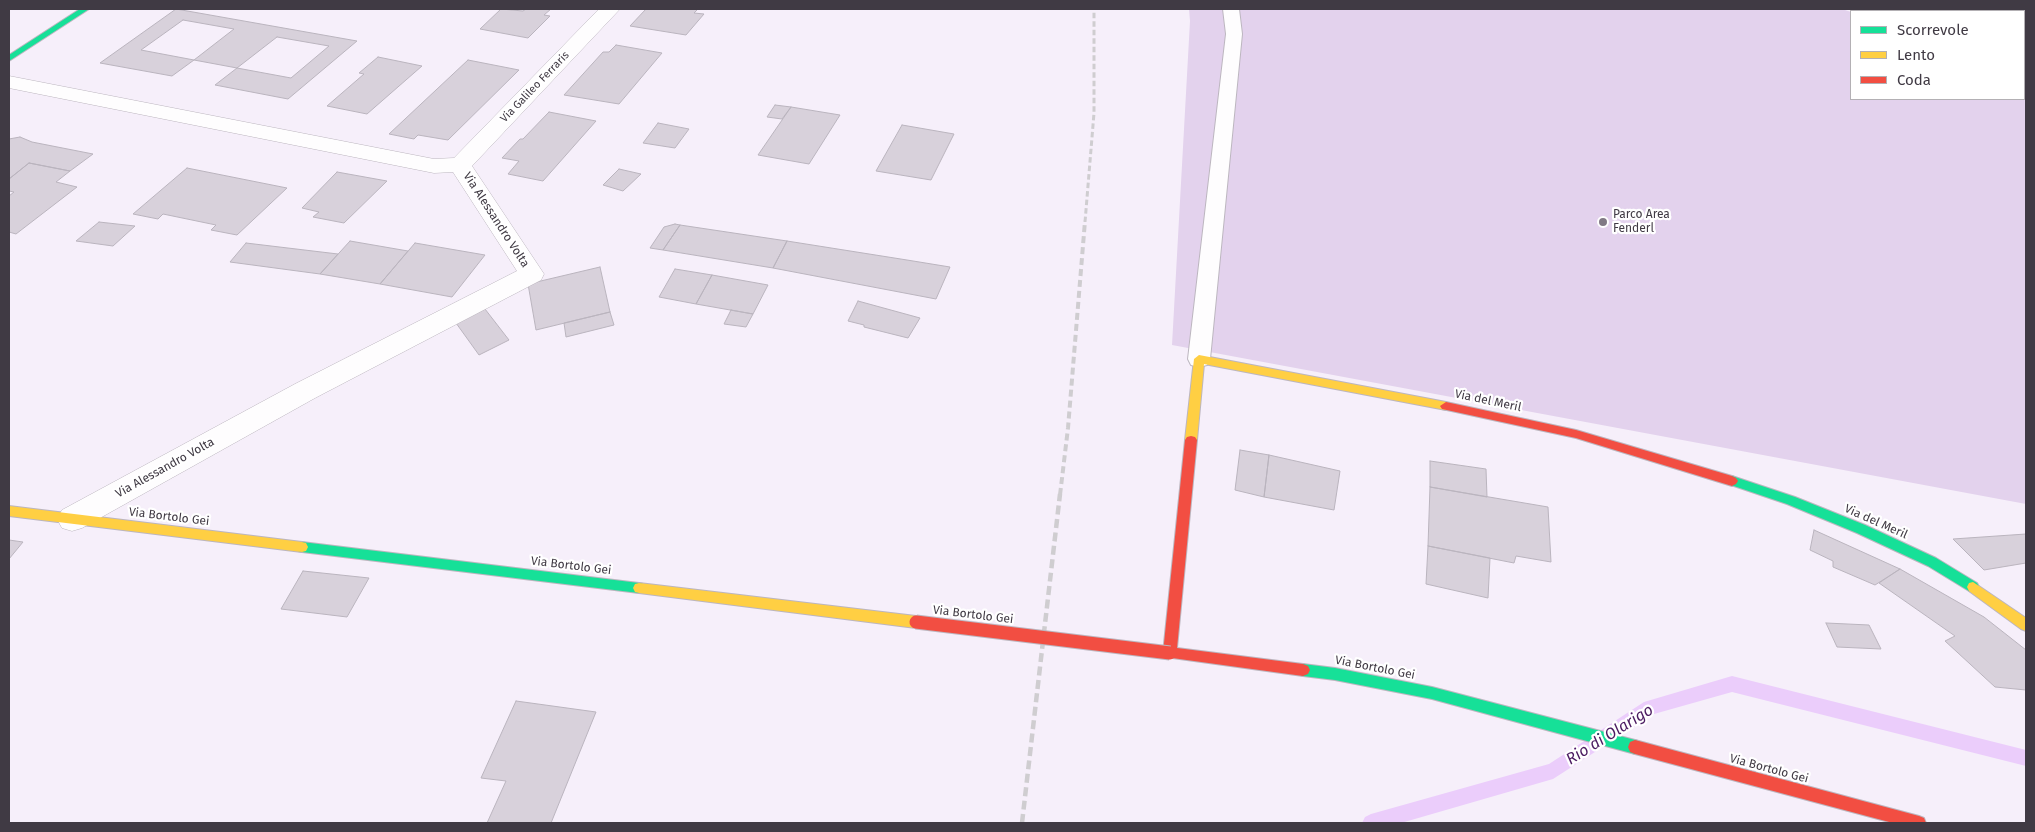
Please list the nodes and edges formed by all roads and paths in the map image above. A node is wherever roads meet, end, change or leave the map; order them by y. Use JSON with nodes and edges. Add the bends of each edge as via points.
{"nodes":[{"id":1,"x":85,"y":9,"type":"edge"},
{"id":2,"x":610,"y":9,"type":"edge"},
{"id":3,"x":1231,"y":9,"type":"edge"},
{"id":4,"x":9,"y":59,"type":"edge"},
{"id":5,"x":9,"y":82,"type":"edge"},
{"id":6,"x":460,"y":165,"type":"junction"},
{"id":7,"x":1199,"y":359,"type":"junction"},
{"id":8,"x":9,"y":511,"type":"edge"},
{"id":9,"x":72,"y":519,"type":"junction"},
{"id":10,"x":2026,"y":625,"type":"edge"},
{"id":11,"x":1170,"y":653,"type":"junction"},
{"id":12,"x":1919,"y":823,"type":"edge"}],
"edges":[{"from":1,"to":4,"type":"street"},
{"from":2,"to":6,"type":"street","name":"Via Galileo Ferraris"},
{"from":3,"to":7,"type":"lane","via":[[1234,34]]},
{"from":5,"to":6,"type":"street","name":"Via Alessandro Volta","via":[[434,166]]},
{"from":6,"to":9,"type":"street","name":"Via Alessandro Volta","via":[[532,274],[305,391]]},
{"from":7,"to":10,"type":"street","name":"Via del Meril","via":[[1463,409],[1576,434],[1690,467],[1791,500],[1932,562]]},
{"from":7,"to":11,"type":"street"},
{"from":8,"to":9,"type":"street","name":"Via Bortolo Gei"},
{"from":9,"to":11,"type":"street","name":"Via Bortolo Gei","bridge":true},
{"from":11,"to":12,"type":"street","name":"Via Bortolo Gei","via":[[1335,674],[1432,694]]}]}
